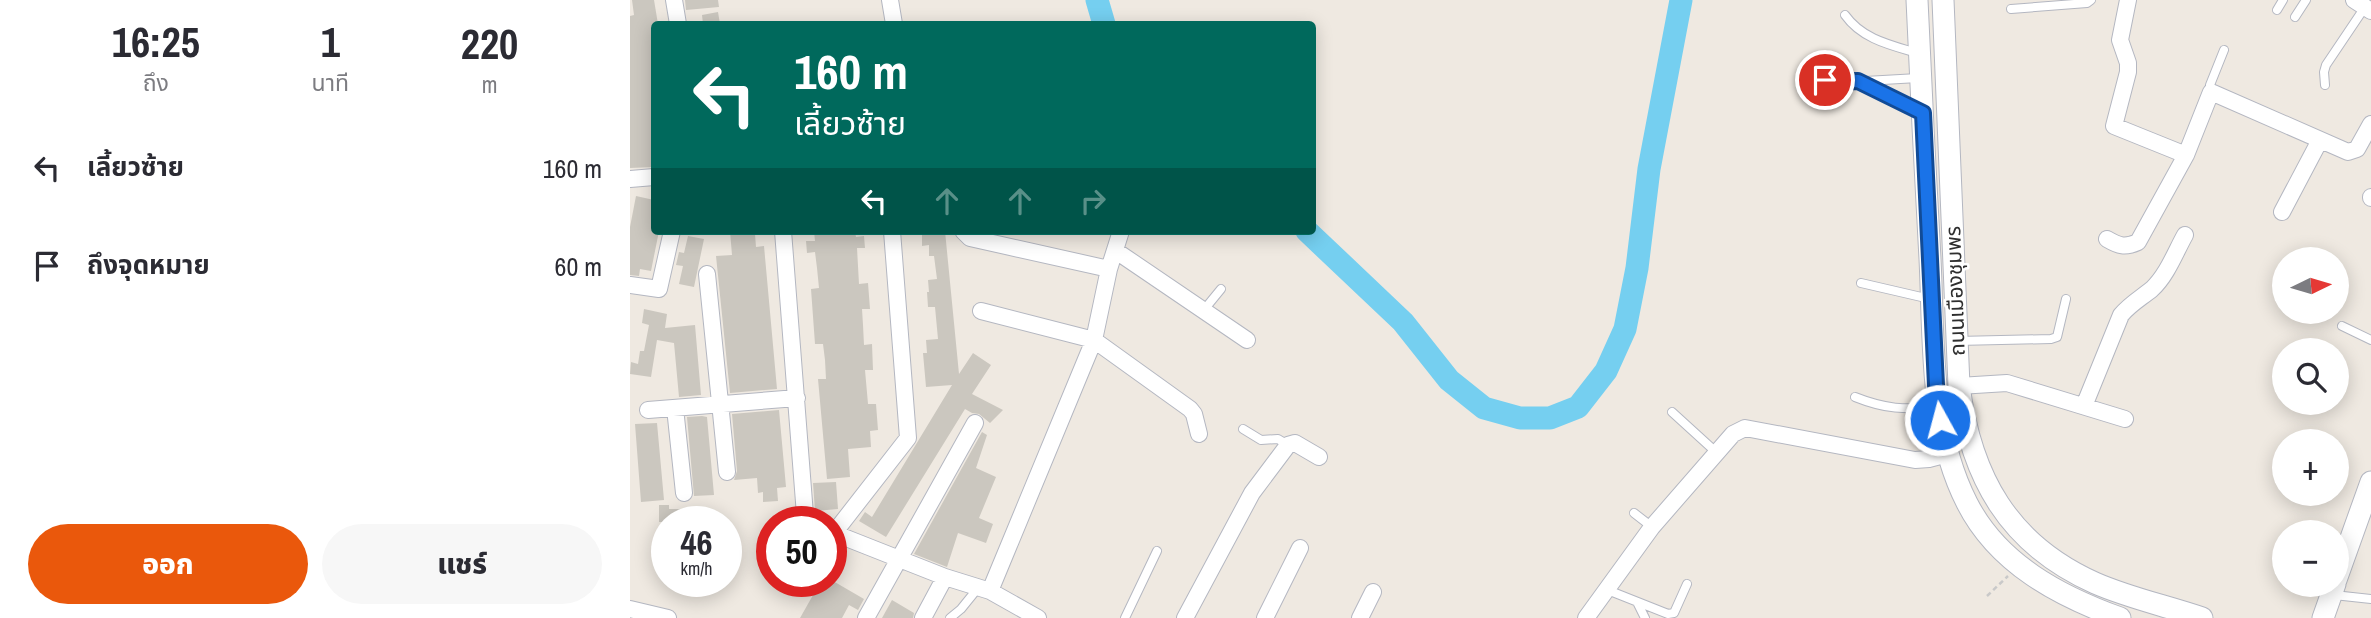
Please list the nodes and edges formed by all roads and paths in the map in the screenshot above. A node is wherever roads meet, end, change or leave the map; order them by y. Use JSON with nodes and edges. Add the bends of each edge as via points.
{"nodes":[{"id":1,"x":674,"y":0,"type":"edge"},
{"id":2,"x":1917,"y":0,"type":"edge"},
{"id":3,"x":1943,"y":0,"type":"edge"},
{"id":4,"x":2091,"y":0,"type":"edge"},
{"id":5,"x":2128,"y":0,"type":"edge"},
{"id":6,"x":2283,"y":0,"type":"edge"},
{"id":7,"x":2306,"y":0,"type":"edge"},
{"id":8,"x":893,"y":1,"type":"edge"},
{"id":9,"x":2363,"y":6,"type":"edge"},
{"id":10,"x":2011,"y":9,"type":"dead end"},
{"id":11,"x":2277,"y":10,"type":"dead end"},
{"id":12,"x":1845,"y":15,"type":"dead end"},
{"id":13,"x":2295,"y":18,"type":"dead end"},
{"id":14,"x":678,"y":21,"type":"edge"},
{"id":15,"x":894,"y":21,"type":"edge"},
{"id":16,"x":2224,"y":50,"type":"dead end"},
{"id":17,"x":1920,"y":54,"type":"junction"},
{"id":18,"x":1826,"y":55,"type":"dead end"},
{"id":19,"x":1921,"y":78,"type":"junction"},
{"id":20,"x":1858,"y":81,"type":"junction"},
{"id":21,"x":2325,"y":85,"type":"dead end"},
{"id":22,"x":2211,"y":93,"type":"junction"},
{"id":23,"x":1923,"y":113,"type":"junction"},
{"id":24,"x":2371,"y":124,"type":"edge"},
{"id":25,"x":2320,"y":140,"type":"junction"},
{"id":26,"x":2186,"y":155,"type":"junction"},
{"id":27,"x":651,"y":177,"type":"edge"},
{"id":28,"x":630,"y":179,"type":"edge"},
{"id":29,"x":2282,"y":212,"type":"dead end"},
{"id":30,"x":670,"y":235,"type":"edge"},
{"id":31,"x":782,"y":235,"type":"edge"},
{"id":32,"x":892,"y":235,"type":"edge"},
{"id":33,"x":967,"y":235,"type":"edge"},
{"id":34,"x":1120,"y":235,"type":"edge"},
{"id":35,"x":2185,"y":235,"type":"dead end"},
{"id":36,"x":2107,"y":239,"type":"dead end"},
{"id":37,"x":1116,"y":251,"type":"junction"},
{"id":38,"x":1109,"y":270,"type":"junction"},
{"id":39,"x":707,"y":274,"type":"dead end"},
{"id":40,"x":1861,"y":283,"type":"dead end"},
{"id":41,"x":630,"y":287,"type":"edge"},
{"id":42,"x":1221,"y":289,"type":"dead end"},
{"id":43,"x":1932,"y":299,"type":"junction"},
{"id":44,"x":2066,"y":299,"type":"dead end"},
{"id":45,"x":981,"y":311,"type":"dead end"},
{"id":46,"x":1202,"y":311,"type":"junction"},
{"id":47,"x":2342,"y":326,"type":"dead end"},
{"id":48,"x":1094,"y":340,"type":"junction"},
{"id":49,"x":2371,"y":340,"type":"edge"},
{"id":50,"x":1247,"y":341,"type":"dead end"},
{"id":51,"x":1958,"y":341,"type":"junction"},
{"id":52,"x":1959,"y":386,"type":"junction"},
{"id":53,"x":1855,"y":397,"type":"dead end"},
{"id":54,"x":797,"y":398,"type":"junction"},
{"id":55,"x":719,"y":404,"type":"junction"},
{"id":56,"x":2084,"y":406,"type":"junction"},
{"id":57,"x":1939,"y":407,"type":"junction"},
{"id":58,"x":676,"y":408,"type":"junction"},
{"id":59,"x":648,"y":410,"type":"dead end"},
{"id":60,"x":1672,"y":412,"type":"dead end"},
{"id":61,"x":2125,"y":419,"type":"dead end"},
{"id":62,"x":975,"y":423,"type":"dead end"},
{"id":63,"x":1243,"y":429,"type":"dead end"},
{"id":64,"x":1199,"y":434,"type":"dead end"},
{"id":65,"x":1288,"y":445,"type":"junction"},
{"id":66,"x":1717,"y":453,"type":"junction"},
{"id":67,"x":1948,"y":454,"type":"junction"},
{"id":68,"x":1319,"y":457,"type":"dead end"},
{"id":69,"x":727,"y":472,"type":"dead end"},
{"id":70,"x":2371,"y":482,"type":"edge"},
{"id":71,"x":684,"y":493,"type":"dead end"},
{"id":72,"x":804,"y":506,"type":"edge"},
{"id":73,"x":1634,"y":513,"type":"dead end"},
{"id":74,"x":847,"y":514,"type":"edge"},
{"id":75,"x":1652,"y":527,"type":"junction"},
{"id":76,"x":847,"y":538,"type":"edge"},
{"id":77,"x":2349,"y":544,"type":"edge"},
{"id":78,"x":1300,"y":548,"type":"dead end"},
{"id":79,"x":1157,"y":551,"type":"dead end"},
{"id":80,"x":899,"y":560,"type":"junction"},
{"id":81,"x":2018,"y":566,"type":"junction"},
{"id":82,"x":945,"y":577,"type":"junction"},
{"id":83,"x":1688,"y":584,"type":"dead end"},
{"id":84,"x":984,"y":589,"type":"junction"},
{"id":85,"x":1605,"y":589,"type":"junction"},
{"id":86,"x":1373,"y":592,"type":"dead end"},
{"id":87,"x":2349,"y":592,"type":"edge"},
{"id":88,"x":1987,"y":596,"type":"dead end"},
{"id":89,"x":2330,"y":597,"type":"edge"},
{"id":90,"x":2371,"y":599,"type":"edge"},
{"id":91,"x":1637,"y":602,"type":"junction"},
{"id":92,"x":630,"y":609,"type":"edge"},
{"id":93,"x":2086,"y":612,"type":"edge"},
{"id":94,"x":668,"y":618,"type":"edge"},
{"id":95,"x":866,"y":618,"type":"edge"},
{"id":96,"x":923,"y":618,"type":"edge"},
{"id":97,"x":950,"y":618,"type":"edge"},
{"id":98,"x":1038,"y":618,"type":"edge"},
{"id":99,"x":1125,"y":618,"type":"edge"},
{"id":100,"x":1185,"y":618,"type":"edge"},
{"id":101,"x":1265,"y":618,"type":"edge"},
{"id":102,"x":1360,"y":618,"type":"edge"},
{"id":103,"x":1586,"y":618,"type":"edge"},
{"id":104,"x":1645,"y":618,"type":"edge"},
{"id":105,"x":2120,"y":618,"type":"edge"},
{"id":106,"x":2202,"y":618,"type":"edge"},
{"id":107,"x":2323,"y":618,"type":"edge"}],
"edges":[{"from":1,"to":14,"type":"street"},
{"from":2,"to":17,"type":"main road","name":"ถนนเมืองชุมพร"},
{"from":3,"to":51,"type":"main road","name":"ถนนเมืองชุมพร"},
{"from":4,"to":10,"type":"lane"},
{"from":5,"to":26,"type":"street","via":[[2120,40],[2128,72],[2114,126]]},
{"from":6,"to":11,"type":"lane"},
{"from":7,"to":13,"type":"lane"},
{"from":8,"to":15,"type":"street"},
{"from":9,"to":21,"type":"lane","via":[[2326,65]]},
{"from":12,"to":17,"type":"lane","via":[[1860,32]]},
{"from":16,"to":22,"type":"lane"},
{"from":17,"to":19,"type":"main road","name":"ถนนเมืองชุมพร"},
{"from":18,"to":20,"type":"lane","via":[[1825,80]]},
{"from":19,"to":20,"type":"lane"},
{"from":19,"to":23,"type":"main road","name":"ถนนเมืองชุมพร"},
{"from":20,"to":23,"type":"lane"},
{"from":22,"to":25,"type":"street"},
{"from":22,"to":26,"type":"street"},
{"from":23,"to":43,"type":"main road","name":"ถนนเมืองชุมพร"},
{"from":24,"to":25,"type":"street","via":[[2362,143],[2348,152]]},
{"from":25,"to":29,"type":"street"},
{"from":26,"to":36,"type":"street","via":[[2138,242],[2119,247]]},
{"from":27,"to":28,"type":"street"},
{"from":30,"to":41,"type":"street","via":[[659,289]]},
{"from":31,"to":54,"type":"street"},
{"from":32,"to":74,"type":"street","via":[[908,438]]},
{"from":33,"to":38,"type":"street"},
{"from":34,"to":37,"type":"street"},
{"from":35,"to":56,"type":"street","via":[[2161,278],[2121,315]]},
{"from":37,"to":38,"type":"street"},
{"from":37,"to":46,"type":"street"},
{"from":38,"to":48,"type":"street"},
{"from":39,"to":55,"type":"street"},
{"from":40,"to":43,"type":"lane"},
{"from":42,"to":46,"type":"lane"},
{"from":43,"to":57,"type":"main road","name":"ถนนเมืองชุมพร"},
{"from":44,"to":51,"type":"lane","via":[[2057,337]]},
{"from":45,"to":48,"type":"street"},
{"from":46,"to":50,"type":"street"},
{"from":47,"to":49,"type":"lane"},
{"from":48,"to":64,"type":"street","via":[[1190,409]]},
{"from":48,"to":84,"type":"street"},
{"from":51,"to":52,"type":"main road","name":"ถนนเมืองชุมพร"},
{"from":52,"to":56,"type":"street","via":[[2007,383]]},
{"from":52,"to":106,"type":"main road","name":"ถนนเมืองชุมพร","via":[[1969,441],[1988,489],[2038,550],[2097,584]]},
{"from":53,"to":57,"type":"lane","via":[[1905,410]]},
{"from":54,"to":55,"type":"street"},
{"from":54,"to":72,"type":"street"},
{"from":55,"to":58,"type":"street"},
{"from":55,"to":69,"type":"street"},
{"from":56,"to":61,"type":"street"},
{"from":57,"to":67,"type":"main road","name":"ถนนเมืองชุมพร"},
{"from":58,"to":59,"type":"street"},
{"from":58,"to":71,"type":"street"},
{"from":60,"to":66,"type":"lane"},
{"from":62,"to":80,"type":"street"},
{"from":63,"to":65,"type":"lane","via":[[1261,440],[1278,439]]},
{"from":65,"to":68,"type":"street","via":[[1295,443]]},
{"from":65,"to":100,"type":"street","via":[[1252,493]]},
{"from":66,"to":67,"type":"street","via":[[1733,434],[1745,428],[1914,460]]},
{"from":66,"to":75,"type":"street"},
{"from":67,"to":81,"type":"main road","name":"ถนนเมืองชุมพร","via":[[1968,504]]},
{"from":70,"to":77,"type":"main road"},
{"from":73,"to":75,"type":"lane"},
{"from":75,"to":85,"type":"street"},
{"from":76,"to":80,"type":"street"},
{"from":78,"to":101,"type":"street"},
{"from":79,"to":99,"type":"lane"},
{"from":80,"to":82,"type":"street"},
{"from":80,"to":95,"type":"street"},
{"from":81,"to":88,"type":"path"},
{"from":81,"to":93,"type":"main road","name":"ถนนเมืองชุมพร"},
{"from":82,"to":84,"type":"street"},
{"from":82,"to":96,"type":"street"},
{"from":83,"to":91,"type":"lane","via":[[1675,613]]},
{"from":84,"to":97,"type":"lane"},
{"from":84,"to":98,"type":"street"},
{"from":85,"to":91,"type":"lane"},
{"from":85,"to":103,"type":"street"},
{"from":86,"to":102,"type":"street"},
{"from":87,"to":90,"type":"lane"},
{"from":89,"to":107,"type":"main road"},
{"from":91,"to":104,"type":"lane"},
{"from":92,"to":94,"type":"street"},
{"from":93,"to":105,"type":"main road","name":"ถนนเมืองชุมพร"}]}
